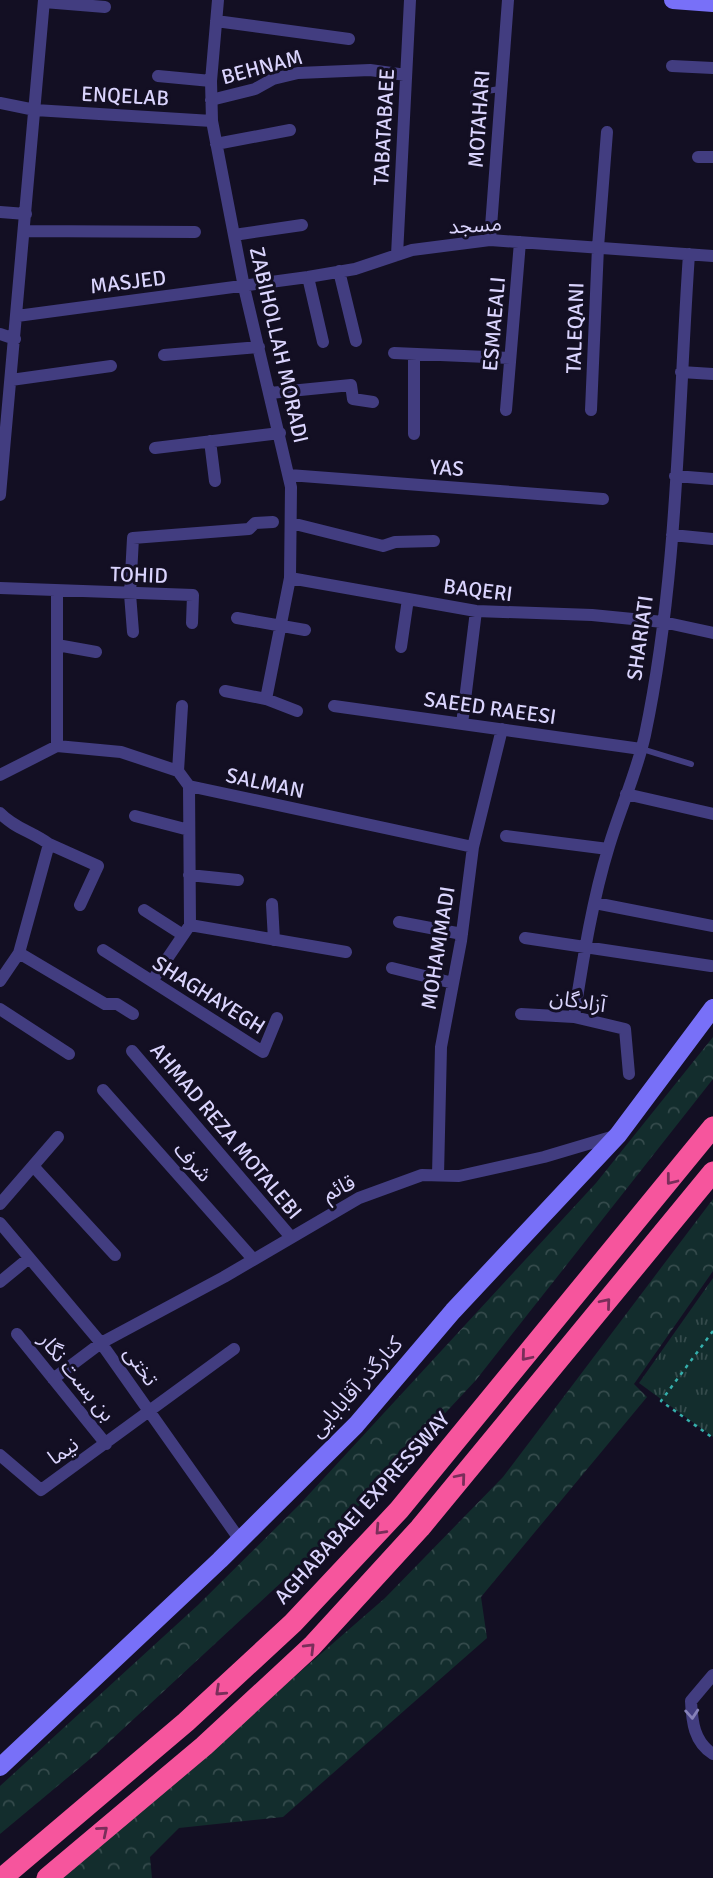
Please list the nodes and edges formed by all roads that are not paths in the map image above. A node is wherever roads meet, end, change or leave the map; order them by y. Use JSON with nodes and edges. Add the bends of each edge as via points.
{"nodes":[{"id":1,"x":218,"y":0,"type":"edge"},
{"id":2,"x":410,"y":0,"type":"edge"},
{"id":3,"x":508,"y":0,"type":"edge"},
{"id":4,"x":673,"y":0,"type":"edge"},
{"id":5,"x":44,"y":1,"type":"edge"},
{"id":6,"x":713,"y":4,"type":"edge"},
{"id":7,"x":105,"y":6,"type":"dead end"},
{"id":8,"x":216,"y":21,"type":"junction"},
{"id":9,"x":349,"y":38,"type":"dead end"},
{"id":10,"x":672,"y":66,"type":"dead end"},
{"id":11,"x":713,"y":68,"type":"edge"},
{"id":12,"x":406,"y":75,"type":"junction"},
{"id":13,"x":158,"y":76,"type":"dead end"},
{"id":14,"x":211,"y":81,"type":"junction"},
{"id":15,"x":500,"y":89,"type":"junction"},
{"id":16,"x":473,"y":93,"type":"dead end"},
{"id":17,"x":211,"y":100,"type":"junction"},
{"id":18,"x":0,"y":103,"type":"edge"},
{"id":19,"x":35,"y":110,"type":"junction"},
{"id":20,"x":212,"y":121,"type":"junction"},
{"id":21,"x":290,"y":130,"type":"dead end"},
{"id":22,"x":607,"y":132,"type":"dead end"},
{"id":23,"x":216,"y":144,"type":"junction"},
{"id":24,"x":698,"y":157,"type":"dead end"},
{"id":25,"x":713,"y":157,"type":"edge"},
{"id":26,"x":0,"y":212,"type":"edge"},
{"id":27,"x":26,"y":214,"type":"junction"},
{"id":28,"x":302,"y":225,"type":"dead end"},
{"id":29,"x":25,"y":231,"type":"junction"},
{"id":30,"x":195,"y":232,"type":"dead end"},
{"id":31,"x":234,"y":235,"type":"junction"},
{"id":32,"x":490,"y":240,"type":"junction"},
{"id":33,"x":520,"y":242,"type":"junction"},
{"id":34,"x":598,"y":247,"type":"junction"},
{"id":35,"x":689,"y":254,"type":"junction"},
{"id":36,"x":397,"y":255,"type":"junction"},
{"id":37,"x":713,"y":256,"type":"edge"},
{"id":38,"x":340,"y":271,"type":"junction"},
{"id":39,"x":308,"y":277,"type":"junction"},
{"id":40,"x":244,"y":286,"type":"junction"},
{"id":41,"x":18,"y":316,"type":"junction"},
{"id":42,"x":0,"y":334,"type":"edge"},
{"id":43,"x":15,"y":339,"type":"junction"},
{"id":44,"x":356,"y":341,"type":"dead end"},
{"id":45,"x":323,"y":342,"type":"dead end"},
{"id":46,"x":259,"y":347,"type":"junction"},
{"id":47,"x":394,"y":353,"type":"dead end"},
{"id":48,"x":414,"y":354,"type":"junction"},
{"id":49,"x":164,"y":355,"type":"dead end"},
{"id":50,"x":510,"y":358,"type":"junction"},
{"id":51,"x":111,"y":366,"type":"dead end"},
{"id":52,"x":681,"y":372,"type":"junction"},
{"id":53,"x":713,"y":374,"type":"edge"},
{"id":54,"x":11,"y":380,"type":"junction"},
{"id":55,"x":270,"y":393,"type":"junction"},
{"id":56,"x":373,"y":402,"type":"dead end"},
{"id":57,"x":506,"y":410,"type":"dead end"},
{"id":58,"x":592,"y":410,"type":"dead end"},
{"id":59,"x":280,"y":433,"type":"junction"},
{"id":60,"x":414,"y":434,"type":"dead end"},
{"id":61,"x":210,"y":442,"type":"junction"},
{"id":62,"x":155,"y":448,"type":"dead end"},
{"id":63,"x":289,"y":475,"type":"junction"},
{"id":64,"x":675,"y":475,"type":"junction"},
{"id":65,"x":713,"y":479,"type":"edge"},
{"id":66,"x":215,"y":481,"type":"dead end"},
{"id":67,"x":0,"y":495,"type":"edge"},
{"id":68,"x":603,"y":499,"type":"dead end"},
{"id":69,"x":273,"y":522,"type":"dead end"},
{"id":70,"x":290,"y":523,"type":"junction"},
{"id":71,"x":672,"y":535,"type":"junction"},
{"id":72,"x":713,"y":539,"type":"edge"},
{"id":73,"x":434,"y":541,"type":"dead end"},
{"id":74,"x":290,"y":578,"type":"junction"},
{"id":75,"x":0,"y":588,"type":"edge"},
{"id":76,"x":57,"y":591,"type":"junction"},
{"id":77,"x":130,"y":594,"type":"junction"},
{"id":78,"x":408,"y":599,"type":"junction"},
{"id":79,"x":476,"y":611,"type":"junction"},
{"id":80,"x":237,"y":618,"type":"dead end"},
{"id":81,"x":663,"y":622,"type":"junction"},
{"id":82,"x":191,"y":623,"type":"dead end"},
{"id":83,"x":281,"y":624,"type":"junction"},
{"id":84,"x":305,"y":630,"type":"dead end"},
{"id":85,"x":133,"y":632,"type":"dead end"},
{"id":86,"x":713,"y":633,"type":"edge"},
{"id":87,"x":57,"y":645,"type":"junction"},
{"id":88,"x":401,"y":647,"type":"dead end"},
{"id":89,"x":96,"y":652,"type":"dead end"},
{"id":90,"x":225,"y":691,"type":"dead end"},
{"id":91,"x":266,"y":699,"type":"junction"},
{"id":92,"x":334,"y":705,"type":"dead end"},
{"id":93,"x":182,"y":706,"type":"dead end"},
{"id":94,"x":297,"y":711,"type":"dead end"},
{"id":95,"x":462,"y":724,"type":"junction"},
{"id":96,"x":502,"y":729,"type":"junction"},
{"id":97,"x":57,"y":746,"type":"junction"},
{"id":98,"x":641,"y":749,"type":"junction"},
{"id":99,"x":691,"y":764,"type":"dead end"},
{"id":100,"x":178,"y":771,"type":"junction"},
{"id":101,"x":0,"y":775,"type":"edge"},
{"id":102,"x":189,"y":786,"type":"junction"},
{"id":103,"x":626,"y":794,"type":"junction"},
{"id":104,"x":0,"y":813,"type":"edge"},
{"id":105,"x":713,"y":814,"type":"edge"},
{"id":106,"x":135,"y":816,"type":"dead end"},
{"id":107,"x":189,"y":830,"type":"junction"},
{"id":108,"x":506,"y":836,"type":"dead end"},
{"id":109,"x":49,"y":844,"type":"junction"},
{"id":110,"x":473,"y":847,"type":"junction"},
{"id":111,"x":608,"y":849,"type":"junction"},
{"id":112,"x":189,"y":875,"type":"junction"},
{"id":113,"x":238,"y":880,"type":"dead end"},
{"id":114,"x":595,"y":903,"type":"junction"},
{"id":115,"x":272,"y":904,"type":"dead end"},
{"id":116,"x":80,"y":905,"type":"dead end"},
{"id":117,"x":144,"y":910,"type":"dead end"},
{"id":118,"x":399,"y":922,"type":"dead end"},
{"id":119,"x":713,"y":926,"type":"edge"},
{"id":120,"x":187,"y":930,"type":"junction"},
{"id":121,"x":462,"y":934,"type":"junction"},
{"id":122,"x":525,"y":938,"type":"dead end"},
{"id":123,"x":274,"y":940,"type":"junction"},
{"id":124,"x":585,"y":946,"type":"junction"},
{"id":125,"x":103,"y":950,"type":"dead end"},
{"id":126,"x":19,"y":953,"type":"junction"},
{"id":127,"x":346,"y":953,"type":"dead end"},
{"id":128,"x":5,"y":964,"type":"edge"},
{"id":129,"x":711,"y":966,"type":"edge"},
{"id":130,"x":392,"y":968,"type":"dead end"},
{"id":131,"x":0,"y":981,"type":"edge"},
{"id":132,"x":152,"y":981,"type":"junction"},
{"id":133,"x":453,"y":983,"type":"junction"},
{"id":134,"x":713,"y":1008,"type":"edge"},
{"id":135,"x":0,"y":1009,"type":"edge"},
{"id":136,"x":132,"y":1014,"type":"dead end"},
{"id":137,"x":521,"y":1014,"type":"dead end"},
{"id":138,"x":574,"y":1017,"type":"junction"},
{"id":139,"x":277,"y":1018,"type":"dead end"},
{"id":140,"x":132,"y":1051,"type":"dead end"},
{"id":141,"x":69,"y":1054,"type":"dead end"},
{"id":142,"x":629,"y":1074,"type":"dead end"},
{"id":143,"x":103,"y":1090,"type":"dead end"},
{"id":144,"x":713,"y":1126,"type":"edge"},
{"id":145,"x":618,"y":1135,"type":"junction"},
{"id":146,"x":58,"y":1137,"type":"dead end"},
{"id":147,"x":33,"y":1166,"type":"junction"},
{"id":148,"x":713,"y":1172,"type":"edge"},
{"id":149,"x":438,"y":1175,"type":"junction"},
{"id":150,"x":0,"y":1203,"type":"edge"},
{"id":151,"x":0,"y":1223,"type":"edge"},
{"id":152,"x":290,"y":1236,"type":"junction"},
{"id":153,"x":115,"y":1255,"type":"dead end"},
{"id":154,"x":29,"y":1258,"type":"junction"},
{"id":155,"x":253,"y":1259,"type":"junction"},
{"id":156,"x":0,"y":1282,"type":"edge"},
{"id":157,"x":17,"y":1334,"type":"dead end"},
{"id":158,"x":101,"y":1343,"type":"junction"},
{"id":159,"x":234,"y":1349,"type":"dead end"},
{"id":160,"x":53,"y":1379,"type":"junction"},
{"id":161,"x":150,"y":1413,"type":"junction"},
{"id":162,"x":106,"y":1444,"type":"junction"},
{"id":163,"x":0,"y":1455,"type":"edge"},
{"id":164,"x":240,"y":1540,"type":"junction"},
{"id":165,"x":713,"y":1675,"type":"edge"},
{"id":166,"x":713,"y":1754,"type":"edge"},
{"id":167,"x":0,"y":1767,"type":"edge"},
{"id":168,"x":49,"y":1877,"type":"edge"},
{"id":169,"x":2,"y":1878,"type":"edge"}],
"edges":[{"from":1,"to":8,"type":"street","name":"ZABIHOLLAH MORADI"},
{"from":2,"to":12,"type":"street","name":"TABATABAEE"},
{"from":3,"to":15,"type":"street","name":"MOTAHARI"},
{"from":4,"to":6,"type":"main road"},
{"from":5,"to":7,"type":"street"},
{"from":5,"to":19,"type":"street"},
{"from":8,"to":9,"type":"street"},
{"from":8,"to":14,"type":"street","name":"ZABIHOLLAH MORADI"},
{"from":10,"to":11,"type":"street"},
{"from":12,"to":17,"type":"street","name":"BEHNAM","via":[[370,70],[298,73]]},
{"from":12,"to":36,"type":"street","name":"TABATABAEE"},
{"from":13,"to":14,"type":"street"},
{"from":14,"to":17,"type":"street","name":"ZABIHOLLAH MORADI"},
{"from":15,"to":16,"type":"lane"},
{"from":15,"to":32,"type":"street","name":"MOTAHARI"},
{"from":17,"to":20,"type":"street","name":"ZABIHOLLAH MORADI"},
{"from":18,"to":19,"type":"street","name":"ENQELAB"},
{"from":19,"to":20,"type":"street","name":"ENQELAB"},
{"from":19,"to":27,"type":"street"},
{"from":20,"to":23,"type":"street","name":"ZABIHOLLAH MORADI"},
{"from":21,"to":23,"type":"street"},
{"from":22,"to":34,"type":"street","name":"TALEQANI"},
{"from":23,"to":31,"type":"street","name":"ZABIHOLLAH MORADI"},
{"from":24,"to":25,"type":"street"},
{"from":26,"to":27,"type":"street"},
{"from":27,"to":29,"type":"street"},
{"from":28,"to":31,"type":"street"},
{"from":29,"to":30,"type":"street"},
{"from":29,"to":41,"type":"street"},
{"from":31,"to":40,"type":"street","name":"ZABIHOLLAH MORADI"},
{"from":32,"to":33,"type":"street","name":"مسجد"},
{"from":32,"to":36,"type":"street","name":"مسجد"},
{"from":33,"to":34,"type":"street","name":"مسجد"},
{"from":33,"to":50,"type":"street","name":"ESMAEALI"},
{"from":34,"to":35,"type":"street","name":"مسجد"},
{"from":34,"to":58,"type":"street","name":"TALEQANI"},
{"from":35,"to":37,"type":"street","name":"مسجد"},
{"from":35,"to":52,"type":"street","name":"SHARIATI"},
{"from":36,"to":38,"type":"street","name":"مسجد"},
{"from":38,"to":39,"type":"street","name":"مسجد"},
{"from":38,"to":44,"type":"street"},
{"from":39,"to":40,"type":"street","name":"مسجد"},
{"from":39,"to":45,"type":"street"},
{"from":40,"to":41,"type":"street","name":"MASJED"},
{"from":40,"to":46,"type":"street","name":"ZABIHOLLAH MORADI"},
{"from":41,"to":43,"type":"street"},
{"from":42,"to":43,"type":"street"},
{"from":43,"to":54,"type":"street"},
{"from":46,"to":49,"type":"street"},
{"from":46,"to":55,"type":"street","name":"ZABIHOLLAH MORADI"},
{"from":47,"to":48,"type":"street"},
{"from":48,"to":50,"type":"street"},
{"from":48,"to":60,"type":"street"},
{"from":50,"to":57,"type":"street","name":"ESMAEALI"},
{"from":51,"to":54,"type":"street"},
{"from":52,"to":53,"type":"street"},
{"from":52,"to":64,"type":"street","name":"SHARIATI"},
{"from":54,"to":67,"type":"street"},
{"from":55,"to":56,"type":"street","via":[[351,385],[353,399]]},
{"from":55,"to":59,"type":"street","name":"ZABIHOLLAH MORADI"},
{"from":59,"to":61,"type":"street"},
{"from":59,"to":63,"type":"street","name":"ZABIHOLLAH MORADI"},
{"from":61,"to":62,"type":"street"},
{"from":61,"to":66,"type":"street"},
{"from":63,"to":68,"type":"street","name":"YAS"},
{"from":63,"to":70,"type":"street","name":"ZABIHOLLAH MORADI"},
{"from":64,"to":65,"type":"street"},
{"from":64,"to":71,"type":"street","name":"SHARIATI"},
{"from":69,"to":77,"type":"street","via":[[255,523],[249,529],[133,538]]},
{"from":70,"to":73,"type":"street","via":[[383,546]]},
{"from":70,"to":74,"type":"street","name":"ZABIHOLLAH MORADI"},
{"from":71,"to":72,"type":"street"},
{"from":71,"to":81,"type":"street","name":"SHARIATI"},
{"from":74,"to":78,"type":"street","name":"BAQERI"},
{"from":74,"to":83,"type":"street","name":"ZABIHOLLAH MORADI"},
{"from":75,"to":76,"type":"street","name":"TOHID"},
{"from":76,"to":77,"type":"street","name":"TOHID"},
{"from":76,"to":87,"type":"street"},
{"from":77,"to":82,"type":"street","name":"TOHID","via":[[193,595]]},
{"from":77,"to":85,"type":"street"},
{"from":78,"to":79,"type":"street","name":"BAQERI"},
{"from":78,"to":88,"type":"street"},
{"from":79,"to":81,"type":"street","name":"BAQERI"},
{"from":79,"to":95,"type":"street"},
{"from":80,"to":83,"type":"street"},
{"from":81,"to":86,"type":"street"},
{"from":81,"to":98,"type":"street","name":"SHARIATI"},
{"from":83,"to":84,"type":"street"},
{"from":83,"to":91,"type":"street","name":"ZABIHOLLAH MORADI"},
{"from":87,"to":89,"type":"street"},
{"from":87,"to":97,"type":"street"},
{"from":90,"to":91,"type":"street"},
{"from":91,"to":94,"type":"street"},
{"from":92,"to":95,"type":"street","name":"SAEED RAEESI"},
{"from":93,"to":100,"type":"street"},
{"from":95,"to":96,"type":"street","name":"SAEED RAEESI"},
{"from":96,"to":98,"type":"street","name":"SAEED RAEESI"},
{"from":96,"to":110,"type":"street","name":"MOHAMMADI"},
{"from":97,"to":100,"type":"street","via":[[121,752]]},
{"from":97,"to":101,"type":"street"},
{"from":98,"to":99,"type":"lane"},
{"from":98,"to":103,"type":"street","name":"SHARIATI"},
{"from":100,"to":102,"type":"street"},
{"from":102,"to":107,"type":"street"},
{"from":102,"to":110,"type":"street","name":"SALMAN"},
{"from":103,"to":105,"type":"street"},
{"from":103,"to":111,"type":"street","name":"SHARIATI"},
{"from":104,"to":109,"type":"street","via":[[10,825],[33,832]]},
{"from":106,"to":107,"type":"street"},
{"from":107,"to":112,"type":"street"},
{"from":108,"to":111,"type":"street"},
{"from":109,"to":116,"type":"street","via":[[98,866]]},
{"from":109,"to":126,"type":"street"},
{"from":110,"to":121,"type":"street","name":"MOHAMMADI"},
{"from":111,"to":114,"type":"street","name":"SHARIATI"},
{"from":112,"to":113,"type":"street"},
{"from":112,"to":120,"type":"street"},
{"from":114,"to":119,"type":"street"},
{"from":114,"to":124,"type":"street","name":"SHARIATI"},
{"from":115,"to":123,"type":"street"},
{"from":117,"to":120,"type":"street"},
{"from":118,"to":121,"type":"street"},
{"from":120,"to":123,"type":"street"},
{"from":120,"to":132,"type":"street"},
{"from":121,"to":133,"type":"street","name":"MOHAMMADI"},
{"from":122,"to":124,"type":"street"},
{"from":123,"to":127,"type":"street"},
{"from":124,"to":129,"type":"street"},
{"from":124,"to":138,"type":"street","name":"SHARIATI"},
{"from":125,"to":132,"type":"street","name":"SHAGHAYEGH"},
{"from":126,"to":128,"type":"street"},
{"from":126,"to":136,"type":"street","via":[[105,1004],[117,1004]]},
{"from":128,"to":131,"type":"street"},
{"from":130,"to":133,"type":"street"},
{"from":132,"to":139,"type":"street","name":"SHAGHAYEGH","via":[[263,1052]]},
{"from":133,"to":149,"type":"street","name":"MOHAMMADI","via":[[441,1046]]},
{"from":134,"to":145,"type":"main road","name":"کنارگذر آقابابایی"},
{"from":135,"to":141,"type":"street"},
{"from":137,"to":138,"type":"street","name":"آزادگان"},
{"from":138,"to":142,"type":"street","name":"آزادگان","via":[[625,1029]]},
{"from":140,"to":152,"type":"street","name":"AHMAD REZA MOTALEBI"},
{"from":143,"to":155,"type":"street","name":"شرف"},
{"from":144,"to":169,"type":"highway","name":"AGHABABAEI EXPRESSWAY","one_way":true,"via":[[399,1510],[293,1623],[186,1722]]},
{"from":145,"to":149,"type":"street","name":"قائم","via":[[459,1176]]},
{"from":145,"to":164,"type":"main road","name":"کنارگذر آقابابایی","via":[[453,1311],[356,1425]]},
{"from":146,"to":147,"type":"street"},
{"from":147,"to":150,"type":"street"},
{"from":147,"to":153,"type":"street"},
{"from":168,"to":148,"type":"highway","one_way":true,"via":[[204,1746],[312,1646],[420,1528]]},
{"from":149,"to":152,"type":"street","name":"قائم","via":[[422,1175],[359,1198]]},
{"from":151,"to":154,"type":"street","name":"تختی"},
{"from":152,"to":155,"type":"street","name":"قائم"},
{"from":154,"to":156,"type":"street"},
{"from":154,"to":158,"type":"street","name":"تختی"},
{"from":155,"to":158,"type":"street","name":"قائم"},
{"from":157,"to":160,"type":"street","name":"بن بست نگار"},
{"from":158,"to":160,"type":"street","name":"قائم"},
{"from":158,"to":161,"type":"street","name":"تختی"},
{"from":159,"to":161,"type":"street","name":"نیما"},
{"from":160,"to":162,"type":"street","name":"بن بست نگار"},
{"from":161,"to":162,"type":"street","name":"نیما"},
{"from":161,"to":164,"type":"street","name":"تختی"},
{"from":162,"to":163,"type":"street","name":"نیما","via":[[41,1490]]},
{"from":164,"to":167,"type":"main road","name":"کنارگذر آقابابایی"},
{"from":165,"to":166,"type":"street","one_way":true,"via":[[691,1701],[692,1724],[705,1749]]}]}
